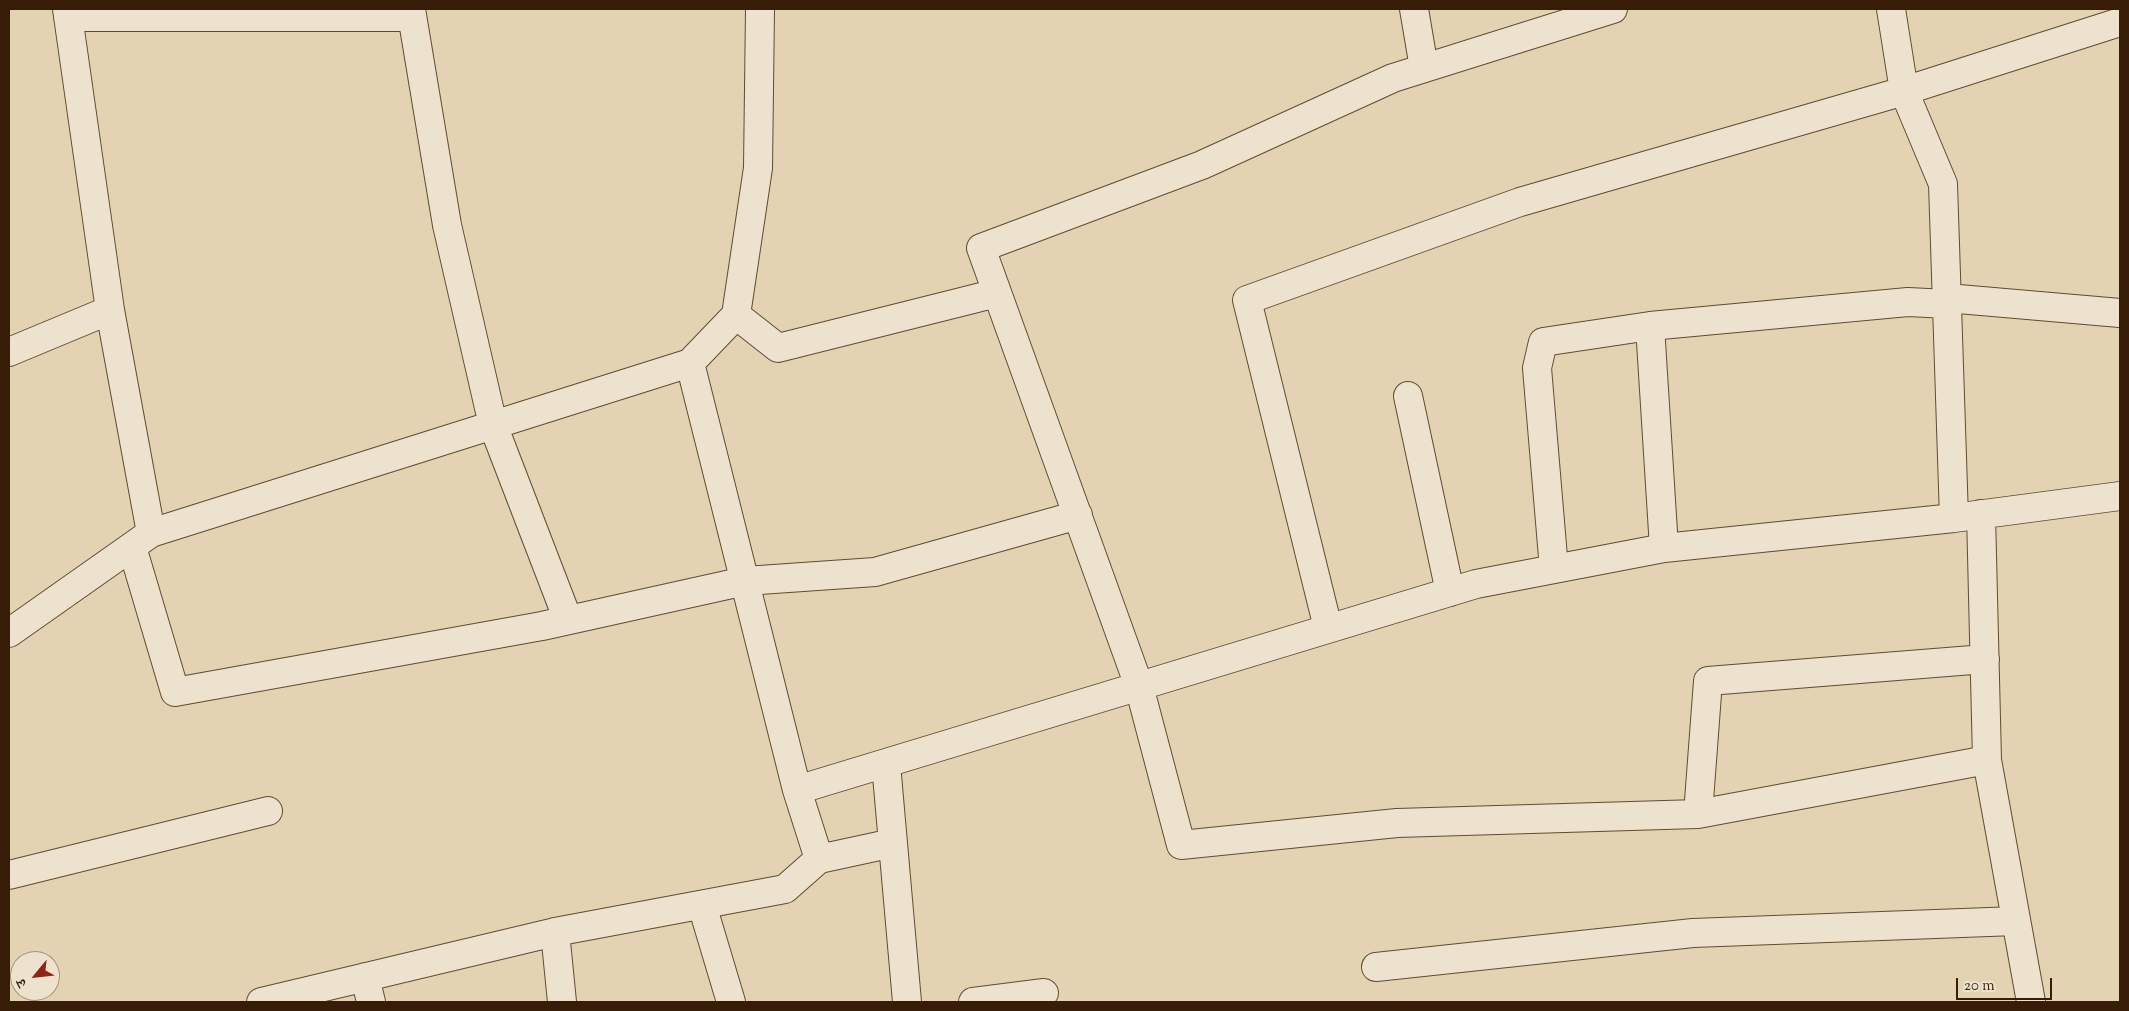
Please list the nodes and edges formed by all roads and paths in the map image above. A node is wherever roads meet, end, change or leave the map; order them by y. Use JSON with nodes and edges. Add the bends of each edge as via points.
{"nodes":[{"id":1,"x":760,"y":9,"type":"edge"},
{"id":2,"x":1414,"y":9,"type":"edge"},
{"id":3,"x":1613,"y":9,"type":"edge"},
{"id":4,"x":1891,"y":9,"type":"edge"},
{"id":5,"x":2116,"y":9,"type":"edge"},
{"id":6,"x":68,"y":13,"type":"edge"},
{"id":7,"x":411,"y":13,"type":"edge"},
{"id":8,"x":257,"y":14,"type":"edge"},
{"id":9,"x":2120,"y":18,"type":"edge"},
{"id":10,"x":2120,"y":22,"type":"edge"},
{"id":11,"x":1424,"y":68,"type":"junction"},
{"id":12,"x":1904,"y":91,"type":"junction"},
{"id":13,"x":997,"y":293,"type":"junction"},
{"id":14,"x":1947,"y":298,"type":"junction"},
{"id":15,"x":110,"y":310,"type":"junction"},
{"id":16,"x":2120,"y":313,"type":"edge"},
{"id":17,"x":736,"y":315,"type":"junction"},
{"id":18,"x":1650,"y":326,"type":"junction"},
{"id":19,"x":9,"y":352,"type":"edge"},
{"id":20,"x":690,"y":363,"type":"junction"},
{"id":21,"x":1408,"y":396,"type":"dead end"},
{"id":22,"x":493,"y":425,"type":"junction"},
{"id":23,"x":2120,"y":496,"type":"edge"},
{"id":24,"x":1981,"y":514,"type":"junction"},
{"id":25,"x":1078,"y":515,"type":"junction"},
{"id":26,"x":1954,"y":518,"type":"junction"},
{"id":27,"x":142,"y":540,"type":"junction"},
{"id":28,"x":1664,"y":548,"type":"junction"},
{"id":29,"x":1554,"y":569,"type":"junction"},
{"id":30,"x":745,"y":581,"type":"junction"},
{"id":31,"x":1450,"y":592,"type":"junction"},
{"id":32,"x":568,"y":620,"type":"junction"},
{"id":33,"x":1328,"y":628,"type":"junction"},
{"id":34,"x":9,"y":633,"type":"edge"},
{"id":35,"x":1985,"y":659,"type":"junction"},
{"id":36,"x":1139,"y":686,"type":"junction"},
{"id":37,"x":1987,"y":760,"type":"junction"},
{"id":38,"x":886,"y":764,"type":"junction"},
{"id":39,"x":798,"y":790,"type":"junction"},
{"id":40,"x":268,"y":811,"type":"dead end"},
{"id":41,"x":1698,"y":814,"type":"junction"},
{"id":42,"x":893,"y":843,"type":"junction"},
{"id":43,"x":819,"y":859,"type":"junction"},
{"id":44,"x":9,"y":875,"type":"edge"},
{"id":45,"x":702,"y":905,"type":"junction"},
{"id":46,"x":2016,"y":921,"type":"junction"},
{"id":47,"x":555,"y":932,"type":"junction"},
{"id":48,"x":1376,"y":968,"type":"dead end"},
{"id":49,"x":368,"y":990,"type":"edge"},
{"id":50,"x":1044,"y":993,"type":"dead end"},
{"id":51,"x":261,"y":1002,"type":"edge"},
{"id":52,"x":562,"y":1002,"type":"edge"},
{"id":53,"x":731,"y":1002,"type":"edge"},
{"id":54,"x":907,"y":1002,"type":"edge"},
{"id":55,"x":973,"y":1002,"type":"edge"},
{"id":56,"x":2031,"y":1002,"type":"edge"}],
"edges":[{"from":1,"to":17,"type":"street","via":[[758,168]]},
{"from":2,"to":11,"type":"street"},
{"from":3,"to":11,"type":"street"},
{"from":4,"to":12,"type":"street"},
{"from":5,"to":9,"type":"street"},
{"from":6,"to":8,"type":"street"},
{"from":6,"to":15,"type":"street"},
{"from":7,"to":8,"type":"street"},
{"from":7,"to":22,"type":"street","via":[[447,225]]},
{"from":10,"to":12,"type":"street"},
{"from":11,"to":13,"type":"street","via":[[1393,78],[1202,164],[981,248]]},
{"from":12,"to":14,"type":"street","via":[[1943,184]]},
{"from":12,"to":33,"type":"street","via":[[1520,202],[1247,300]]},
{"from":13,"to":17,"type":"street","via":[[778,348]]},
{"from":13,"to":25,"type":"street"},
{"from":14,"to":16,"type":"street"},
{"from":14,"to":18,"type":"street","via":[[1947,304],[1908,302]]},
{"from":14,"to":26,"type":"street"},
{"from":15,"to":19,"type":"street"},
{"from":15,"to":27,"type":"street"},
{"from":17,"to":20,"type":"street"},
{"from":18,"to":28,"type":"street"},
{"from":18,"to":29,"type":"street","via":[[1543,342],[1537,368]]},
{"from":20,"to":22,"type":"street"},
{"from":20,"to":30,"type":"street"},
{"from":21,"to":31,"type":"street"},
{"from":22,"to":27,"type":"street"},
{"from":22,"to":32,"type":"street"},
{"from":23,"to":24,"type":"street"},
{"from":24,"to":26,"type":"street"},
{"from":24,"to":35,"type":"street"},
{"from":25,"to":30,"type":"street","via":[[875,572]]},
{"from":25,"to":36,"type":"street"},
{"from":26,"to":28,"type":"street"},
{"from":27,"to":32,"type":"street","via":[[175,692]]},
{"from":27,"to":34,"type":"street"},
{"from":28,"to":29,"type":"street"},
{"from":29,"to":31,"type":"street"},
{"from":30,"to":32,"type":"street"},
{"from":30,"to":39,"type":"street"},
{"from":31,"to":33,"type":"street"},
{"from":33,"to":36,"type":"street"},
{"from":35,"to":37,"type":"street"},
{"from":35,"to":41,"type":"street","via":[[1708,680]]},
{"from":36,"to":38,"type":"street"},
{"from":36,"to":41,"type":"street","via":[[1181,845],[1397,823]]},
{"from":37,"to":41,"type":"street"},
{"from":37,"to":46,"type":"street"},
{"from":38,"to":39,"type":"street"},
{"from":38,"to":42,"type":"street"},
{"from":39,"to":43,"type":"street"},
{"from":40,"to":44,"type":"street"},
{"from":42,"to":43,"type":"street"},
{"from":42,"to":54,"type":"street"},
{"from":43,"to":45,"type":"street","via":[[784,889]]},
{"from":45,"to":47,"type":"street"},
{"from":45,"to":53,"type":"street"},
{"from":46,"to":48,"type":"street","via":[[1693,933]]},
{"from":46,"to":56,"type":"street"},
{"from":47,"to":49,"type":"street"},
{"from":47,"to":52,"type":"street"},
{"from":49,"to":51,"type":"street"},
{"from":50,"to":55,"type":"street"}]}
